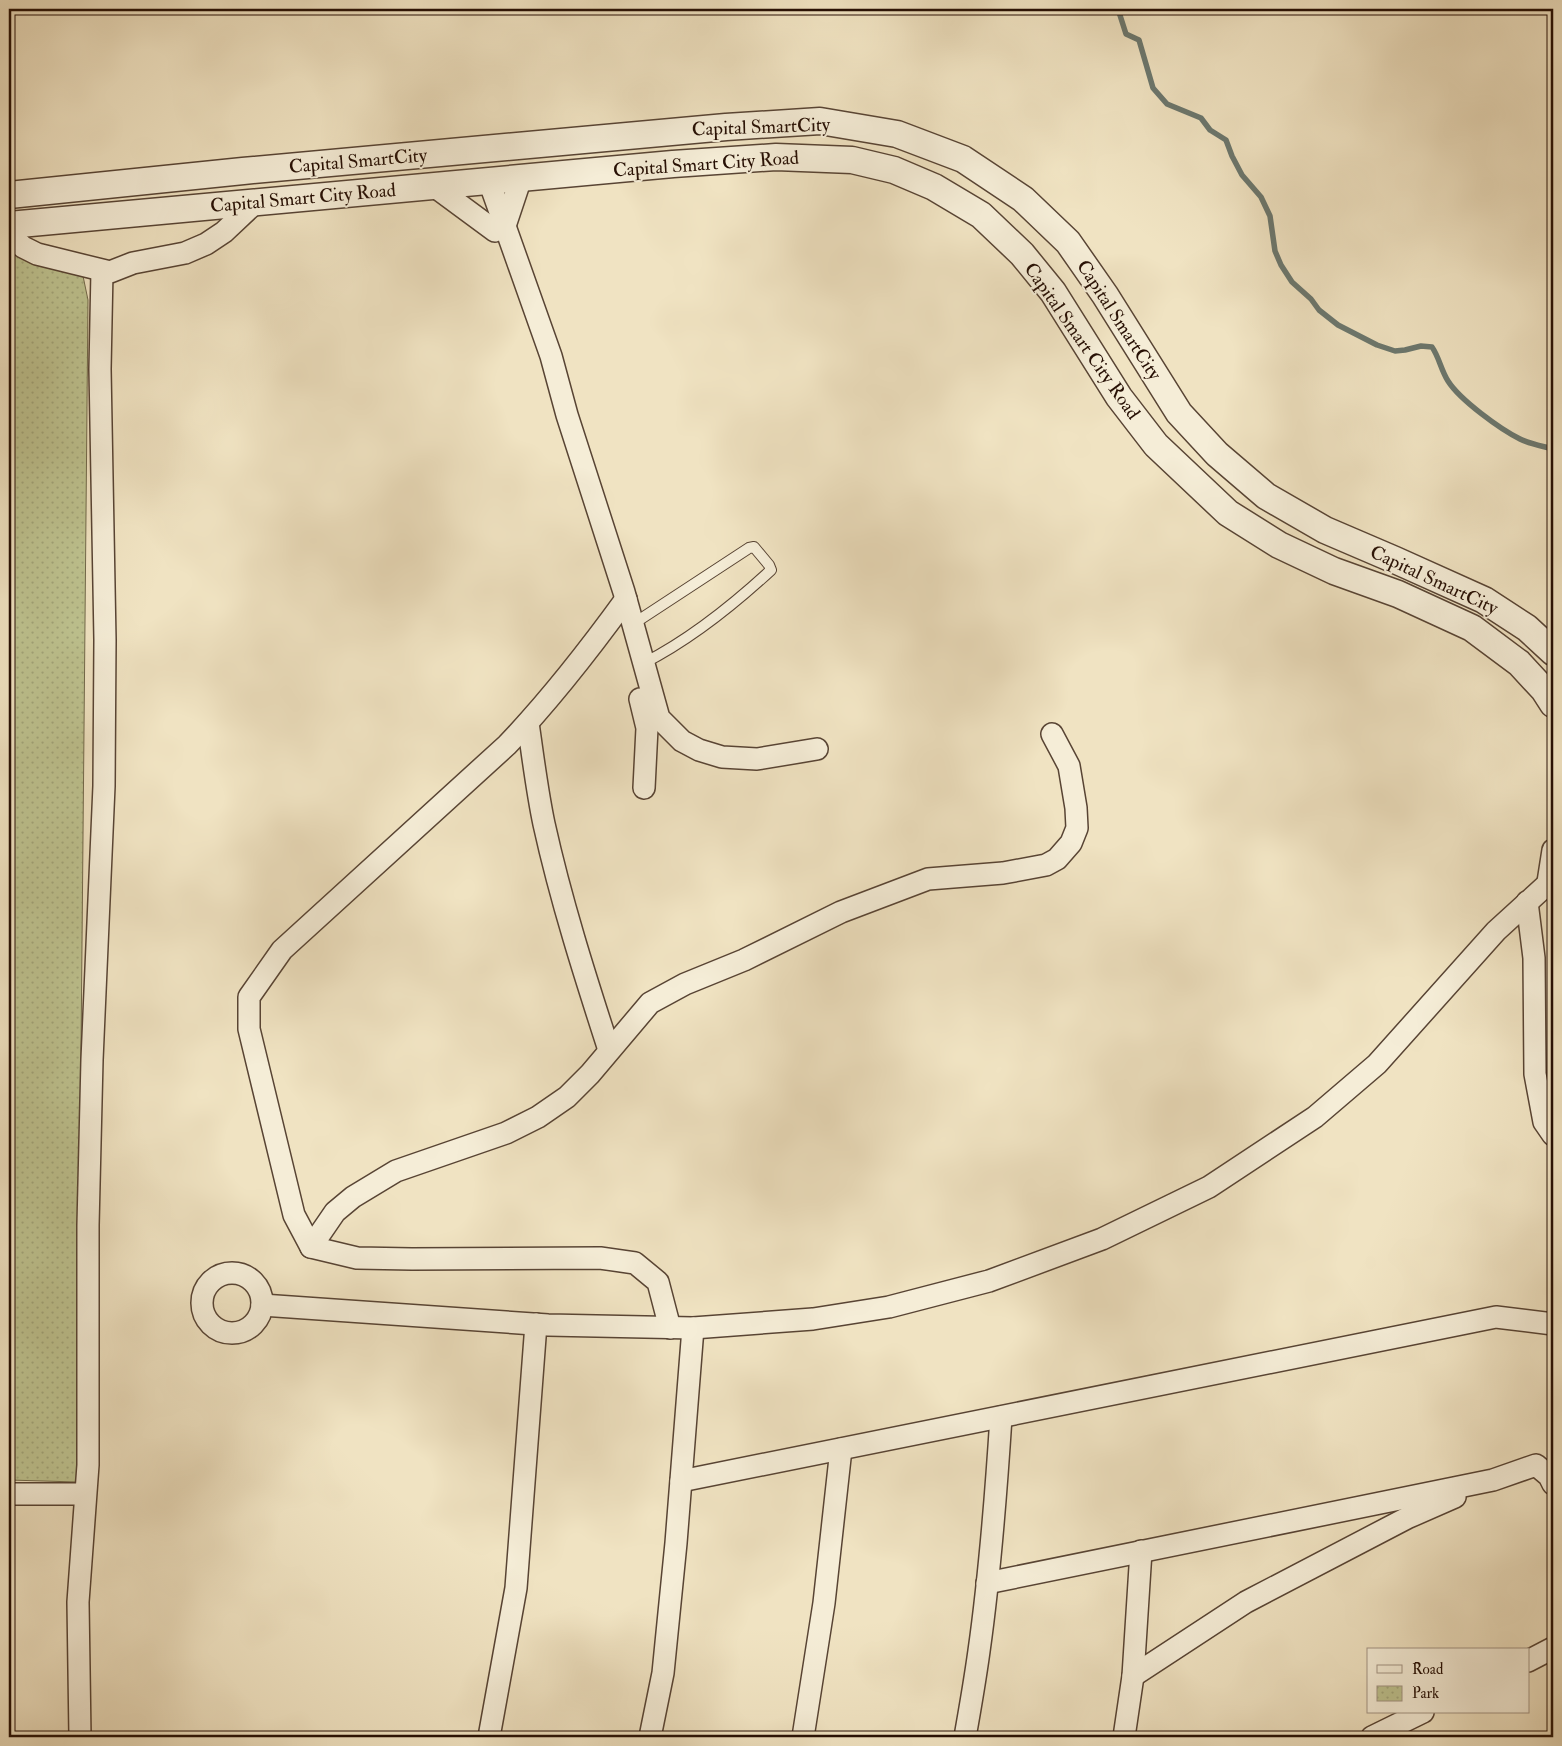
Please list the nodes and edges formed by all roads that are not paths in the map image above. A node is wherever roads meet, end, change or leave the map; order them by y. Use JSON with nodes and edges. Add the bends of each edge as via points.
{"nodes":[{"id":1,"x":521,"y":178,"type":"junction"},
{"id":2,"x":483,"y":182,"type":"junction"},
{"id":3,"x":434,"y":186,"type":"junction"},
{"id":4,"x":9,"y":195,"type":"edge"},
{"id":5,"x":257,"y":201,"type":"junction"},
{"id":6,"x":9,"y":225,"type":"edge"},
{"id":7,"x":500,"y":228,"type":"junction"},
{"id":8,"x":9,"y":234,"type":"edge"},
{"id":9,"x":102,"y":271,"type":"junction"},
{"id":10,"x":625,"y":612,"type":"junction"},
{"id":11,"x":1553,"y":652,"type":"edge"},
{"id":12,"x":644,"y":663,"type":"junction"},
{"id":13,"x":1553,"y":704,"type":"edge"},
{"id":14,"x":653,"y":719,"type":"junction"},
{"id":15,"x":528,"y":723,"type":"junction"},
{"id":16,"x":1052,"y":734,"type":"dead end"},
{"id":17,"x":818,"y":749,"type":"dead end"},
{"id":18,"x":644,"y":788,"type":"dead end"},
{"id":19,"x":1553,"y":850,"type":"edge"},
{"id":20,"x":1551,"y":880,"type":"edge"},
{"id":21,"x":1527,"y":902,"type":"junction"},
{"id":22,"x":609,"y":1050,"type":"junction"},
{"id":23,"x":1553,"y":1135,"type":"edge"},
{"id":24,"x":311,"y":1247,"type":"junction"},
{"id":25,"x":262,"y":1305,"type":"dead end"},
{"id":26,"x":536,"y":1324,"type":"junction"},
{"id":27,"x":1553,"y":1324,"type":"edge"},
{"id":28,"x":670,"y":1328,"type":"junction"},
{"id":29,"x":693,"y":1328,"type":"junction"},
{"id":30,"x":1001,"y":1416,"type":"junction"},
{"id":31,"x":841,"y":1449,"type":"junction"},
{"id":32,"x":1492,"y":1480,"type":"junction"},
{"id":33,"x":681,"y":1481,"type":"junction"},
{"id":34,"x":1553,"y":1484,"type":"edge"},
{"id":35,"x":9,"y":1494,"type":"edge"},
{"id":36,"x":85,"y":1494,"type":"junction"},
{"id":37,"x":1140,"y":1551,"type":"junction"},
{"id":38,"x":987,"y":1583,"type":"junction"},
{"id":39,"x":1553,"y":1648,"type":"edge"},
{"id":40,"x":1530,"y":1660,"type":"edge"},
{"id":41,"x":1133,"y":1676,"type":"junction"},
{"id":42,"x":1419,"y":1714,"type":"edge"},
{"id":43,"x":80,"y":1737,"type":"edge"},
{"id":44,"x":489,"y":1737,"type":"edge"},
{"id":45,"x":650,"y":1737,"type":"edge"},
{"id":46,"x":803,"y":1737,"type":"edge"},
{"id":47,"x":965,"y":1737,"type":"edge"},
{"id":48,"x":1124,"y":1737,"type":"edge"},
{"id":49,"x":1372,"y":1737,"type":"edge"}],
"edges":[{"from":1,"to":2,"type":"street","name":"Capital Smart City Road"},
{"from":1,"to":7,"type":"street"},
{"from":1,"to":13,"type":"street","name":"Capital Smart City Road","via":[[776,157],[852,160],[894,170],[934,187],[981,215],[1022,254],[1053,292],[1118,397],[1156,445],[1228,513],[1279,545],[1334,571],[1398,594],[1472,628],[1518,663]]},
{"from":2,"to":3,"type":"street","name":"Capital Smart City Road"},
{"from":2,"to":7,"type":"street"},
{"from":3,"to":5,"type":"street","name":"Capital Smart City Road"},
{"from":3,"to":7,"type":"street"},
{"from":4,"to":11,"type":"street","name":"Capital SmartCity","via":[[726,127],[820,121],[896,134],[963,159],[1023,199],[1068,242],[1179,413],[1217,454],[1266,496],[1325,530],[1484,600],[1527,628]]},
{"from":5,"to":6,"type":"street","name":"Capital Smart City Road"},
{"from":5,"to":9,"type":"street","via":[[206,244],[184,253],[133,263],[110,272]]},
{"from":7,"to":10,"type":"street"},
{"from":8,"to":9,"type":"street","via":[[22,247],[37,254]]},
{"from":9,"to":36,"type":"street","via":[[104,786],[90,1137],[88,1465]]},
{"from":10,"to":12,"type":"street"},
{"from":10,"to":12,"type":"lane","via":[[749,548],[754,547],[771,570],[688,638]]},
{"from":10,"to":14,"type":"street"},
{"from":10,"to":15,"type":"street"},
{"from":12,"to":14,"type":"street"},
{"from":14,"to":17,"type":"street","via":[[682,741],[704,753],[722,757],[757,759]]},
{"from":14,"to":18,"type":"street"},
{"from":15,"to":22,"type":"street","via":[[555,868]]},
{"from":15,"to":24,"type":"street","via":[[282,950],[249,996],[249,1029],[294,1215]]},
{"from":16,"to":22,"type":"street","via":[[1069,766],[1077,828],[1072,843],[1057,859],[1046,865],[1004,873],[928,879],[841,912],[744,960],[684,984],[650,1003]]},
{"from":19,"to":20,"type":"street"},
{"from":20,"to":21,"type":"street"},
{"from":21,"to":23,"type":"street","via":[[1534,958],[1535,1074],[1544,1122]]},
{"from":21,"to":29,"type":"street","via":[[1496,931],[1377,1064],[1315,1117],[1210,1187],[1102,1239],[989,1281],[889,1307],[813,1319]]},
{"from":22,"to":24,"type":"street","via":[[567,1097],[538,1117],[506,1133],[396,1172],[353,1196],[335,1212]]},
{"from":24,"to":28,"type":"street","via":[[357,1258],[600,1258],[635,1263],[658,1282]]},
{"from":25,"to":26,"type":"street"},
{"from":26,"to":28,"type":"street"},
{"from":26,"to":44,"type":"street","via":[[516,1588]]},
{"from":27,"to":30,"type":"street","via":[[1496,1317]]},
{"from":28,"to":29,"type":"street"},
{"from":29,"to":33,"type":"street"},
{"from":30,"to":31,"type":"street"},
{"from":30,"to":38,"type":"street"},
{"from":31,"to":33,"type":"street"},
{"from":31,"to":46,"type":"street","via":[[824,1604]]},
{"from":32,"to":34,"type":"street","via":[[1536,1466],[1549,1476]]},
{"from":32,"to":37,"type":"street"},
{"from":32,"to":41,"type":"street","via":[[1407,1518],[1246,1602]]},
{"from":33,"to":45,"type":"street","via":[[663,1673]]},
{"from":35,"to":36,"type":"street"},
{"from":36,"to":43,"type":"street","via":[[78,1602]]},
{"from":37,"to":38,"type":"street"},
{"from":37,"to":41,"type":"street"},
{"from":38,"to":47,"type":"street"},
{"from":39,"to":40,"type":"street"},
{"from":41,"to":48,"type":"street"},
{"from":42,"to":49,"type":"street"}]}
